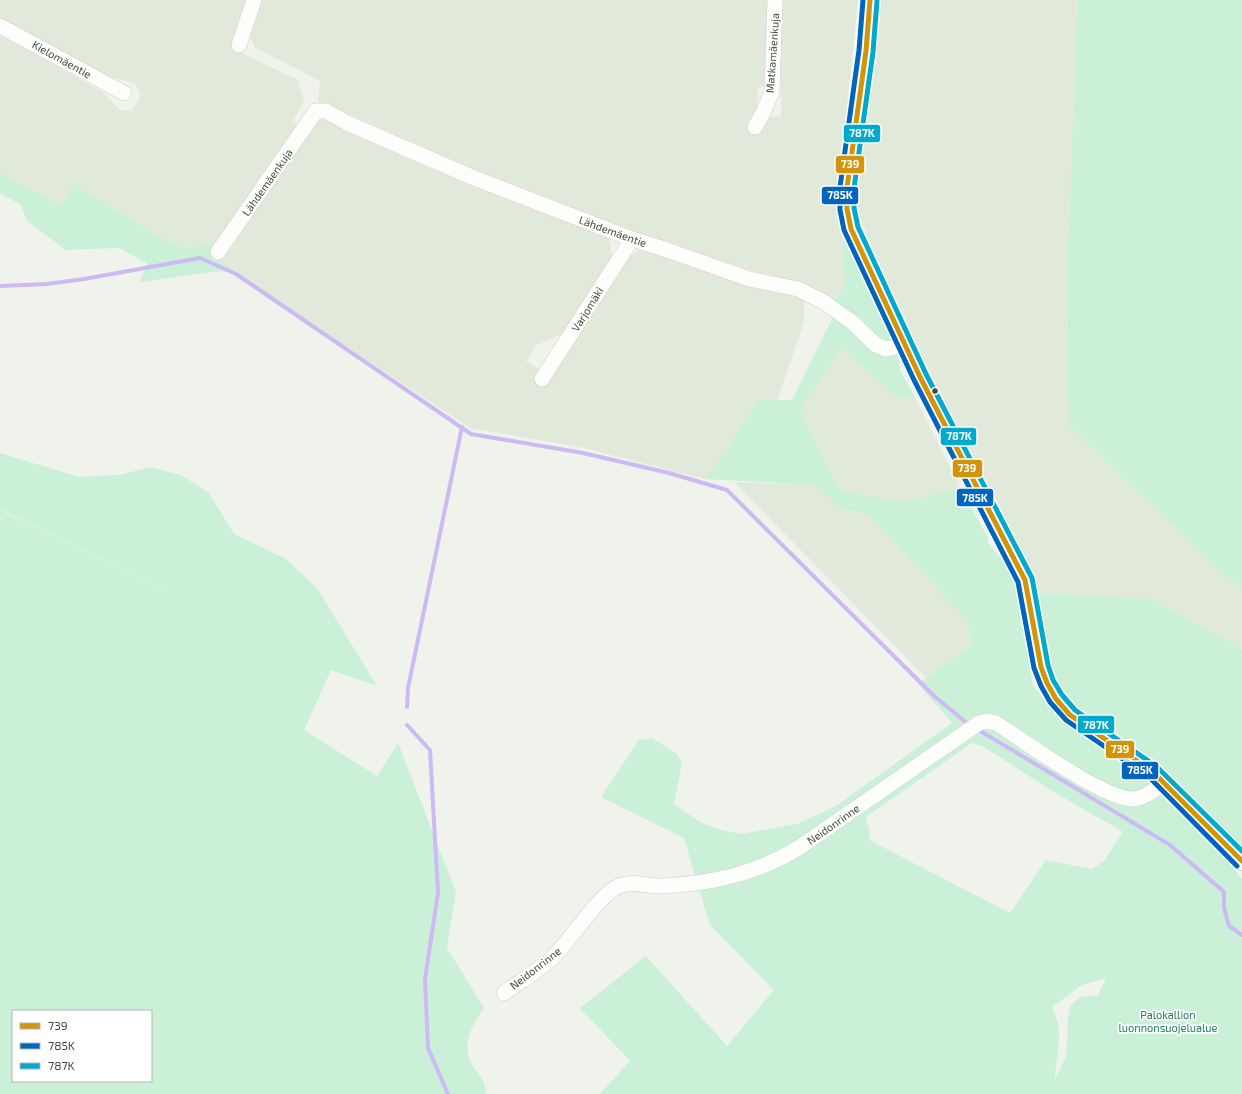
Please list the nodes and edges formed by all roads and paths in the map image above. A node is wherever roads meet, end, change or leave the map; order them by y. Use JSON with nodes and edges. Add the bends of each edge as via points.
{"nodes":[{"id":1,"x":254,"y":0,"type":"edge"},
{"id":2,"x":775,"y":0,"type":"edge"},
{"id":3,"x":870,"y":0,"type":"edge"},
{"id":4,"x":0,"y":26,"type":"edge"},
{"id":5,"x":239,"y":45,"type":"dead end"},
{"id":6,"x":124,"y":93,"type":"dead end"},
{"id":7,"x":316,"y":111,"type":"joint"},
{"id":8,"x":755,"y":127,"type":"dead end"},
{"id":9,"x":632,"y":239,"type":"junction"},
{"id":10,"x":218,"y":252,"type":"dead end"},
{"id":11,"x":904,"y":345,"type":"junction"},
{"id":12,"x":542,"y":380,"type":"dead end"},
{"id":13,"x":1164,"y":782,"type":"junction"},
{"id":14,"x":1242,"y":861,"type":"edge"},
{"id":15,"x":504,"y":993,"type":"dead end"}],
"edges":[{"from":1,"to":5,"type":"street"},
{"from":2,"to":8,"type":"street","name":"Matkamäenkuja","via":[[772,92]]},
{"from":3,"to":11,"type":"street","via":[[866,51],[847,188],[847,209],[851,229]]},
{"from":4,"to":6,"type":"street","name":"Kielomäentie"},
{"from":7,"to":9,"type":"street","name":"Lähdemäentie","via":[[326,111],[347,123],[474,178]]},
{"from":7,"to":10,"type":"street","name":"Lähdemäenkuja"},
{"from":9,"to":11,"type":"street","name":"Lähdemäentie","via":[[749,279],[798,290],[824,302],[852,322],[876,345],[886,349]]},
{"from":9,"to":12,"type":"street","name":"Varjomäki"},
{"from":11,"to":13,"type":"street","via":[[1025,580],[1035,644],[1050,691],[1070,715]]},
{"from":13,"to":14,"type":"street"},
{"from":13,"to":15,"type":"street","name":"Neidonrinne","via":[[1149,794],[1132,799],[1114,794],[1094,785],[996,723],[980,722],[800,848],[776,862],[700,884],[655,887],[640,883],[619,886],[606,895],[556,954]]}]}
